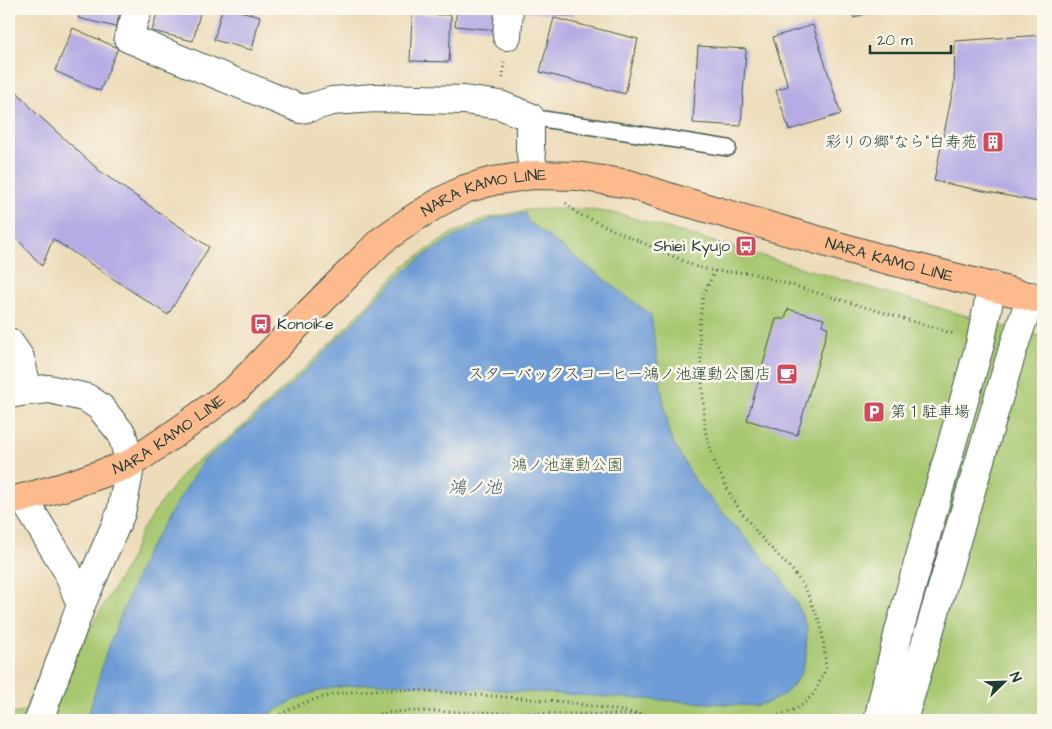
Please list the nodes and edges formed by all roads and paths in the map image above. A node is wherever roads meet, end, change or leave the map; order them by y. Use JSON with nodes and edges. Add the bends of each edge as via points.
{"nodes":[{"id":1,"x":138,"y":9,"type":"edge"},
{"id":2,"x":509,"y":9,"type":"edge"},
{"id":3,"x":507,"y":36,"type":"joint"},
{"id":4,"x":500,"y":105,"type":"junction"},
{"id":5,"x":530,"y":117,"type":"junction"},
{"id":6,"x":728,"y":148,"type":"dead end"},
{"id":7,"x":534,"y":175,"type":"junction"},
{"id":8,"x":564,"y":200,"type":"dead end"},
{"id":9,"x":715,"y":271,"type":"junction"},
{"id":10,"x":992,"y":286,"type":"junction"},
{"id":11,"x":1037,"y":298,"type":"edge"},
{"id":12,"x":960,"y":335,"type":"dead end"},
{"id":13,"x":9,"y":342,"type":"edge"},
{"id":14,"x":19,"y":393,"type":"edge"},
{"id":15,"x":130,"y":464,"type":"junction"},
{"id":16,"x":16,"y":500,"type":"edge"},
{"id":17,"x":81,"y":605,"type":"junction"},
{"id":18,"x":379,"y":714,"type":"dead end"},
{"id":19,"x":655,"y":716,"type":"junction"},
{"id":20,"x":39,"y":720,"type":"edge"},
{"id":21,"x":272,"y":720,"type":"edge"},
{"id":22,"x":715,"y":720,"type":"edge"},
{"id":23,"x":766,"y":720,"type":"edge"},
{"id":24,"x":878,"y":720,"type":"edge"},
{"id":25,"x":903,"y":720,"type":"edge"}],
"edges":[{"from":1,"to":4,"type":"street","via":[[128,38],[301,109],[332,101],[376,98],[464,100]]},
{"from":2,"to":3,"type":"street"},
{"from":3,"to":4,"type":"path"},
{"from":4,"to":5,"type":"street"},
{"from":5,"to":6,"type":"lane"},
{"from":5,"to":7,"type":"street"},
{"from":7,"to":10,"type":"main road","name":"NARA KAMO LINE","via":[[577,176],[629,184],[876,257]]},
{"from":7,"to":15,"type":"main road","name":"NARA KAMO LINE","via":[[465,189],[390,235],[236,388]]},
{"from":8,"to":9,"type":"path","via":[[578,214],[688,264]]},
{"from":9,"to":12,"type":"path","via":[[751,273]]},
{"from":9,"to":23,"type":"path","via":[[703,294],[698,328],[705,430],[713,459],[739,509],[806,590],[821,625],[824,648],[826,668],[815,692],[796,709]]},
{"from":10,"to":11,"type":"main road","name":"NARA KAMO LINE"},
{"from":10,"to":24,"type":"street","via":[[980,344],[899,631]]},
{"from":11,"to":25,"type":"street","via":[[1009,361]]},
{"from":13,"to":14,"type":"street","via":[[20,358]]},
{"from":14,"to":15,"type":"street","via":[[49,389],[87,398],[100,407],[122,434]]},
{"from":15,"to":16,"type":"main road","name":"NARA KAMO LINE"},
{"from":15,"to":17,"type":"street","via":[[120,513]]},
{"from":16,"to":17,"type":"street","via":[[67,570]]},
{"from":17,"to":20,"type":"street"},
{"from":18,"to":19,"type":"path","via":[[405,711]]},
{"from":19,"to":21,"type":"path","via":[[566,702],[378,690],[321,698]]},
{"from":19,"to":22,"type":"path"}]}
